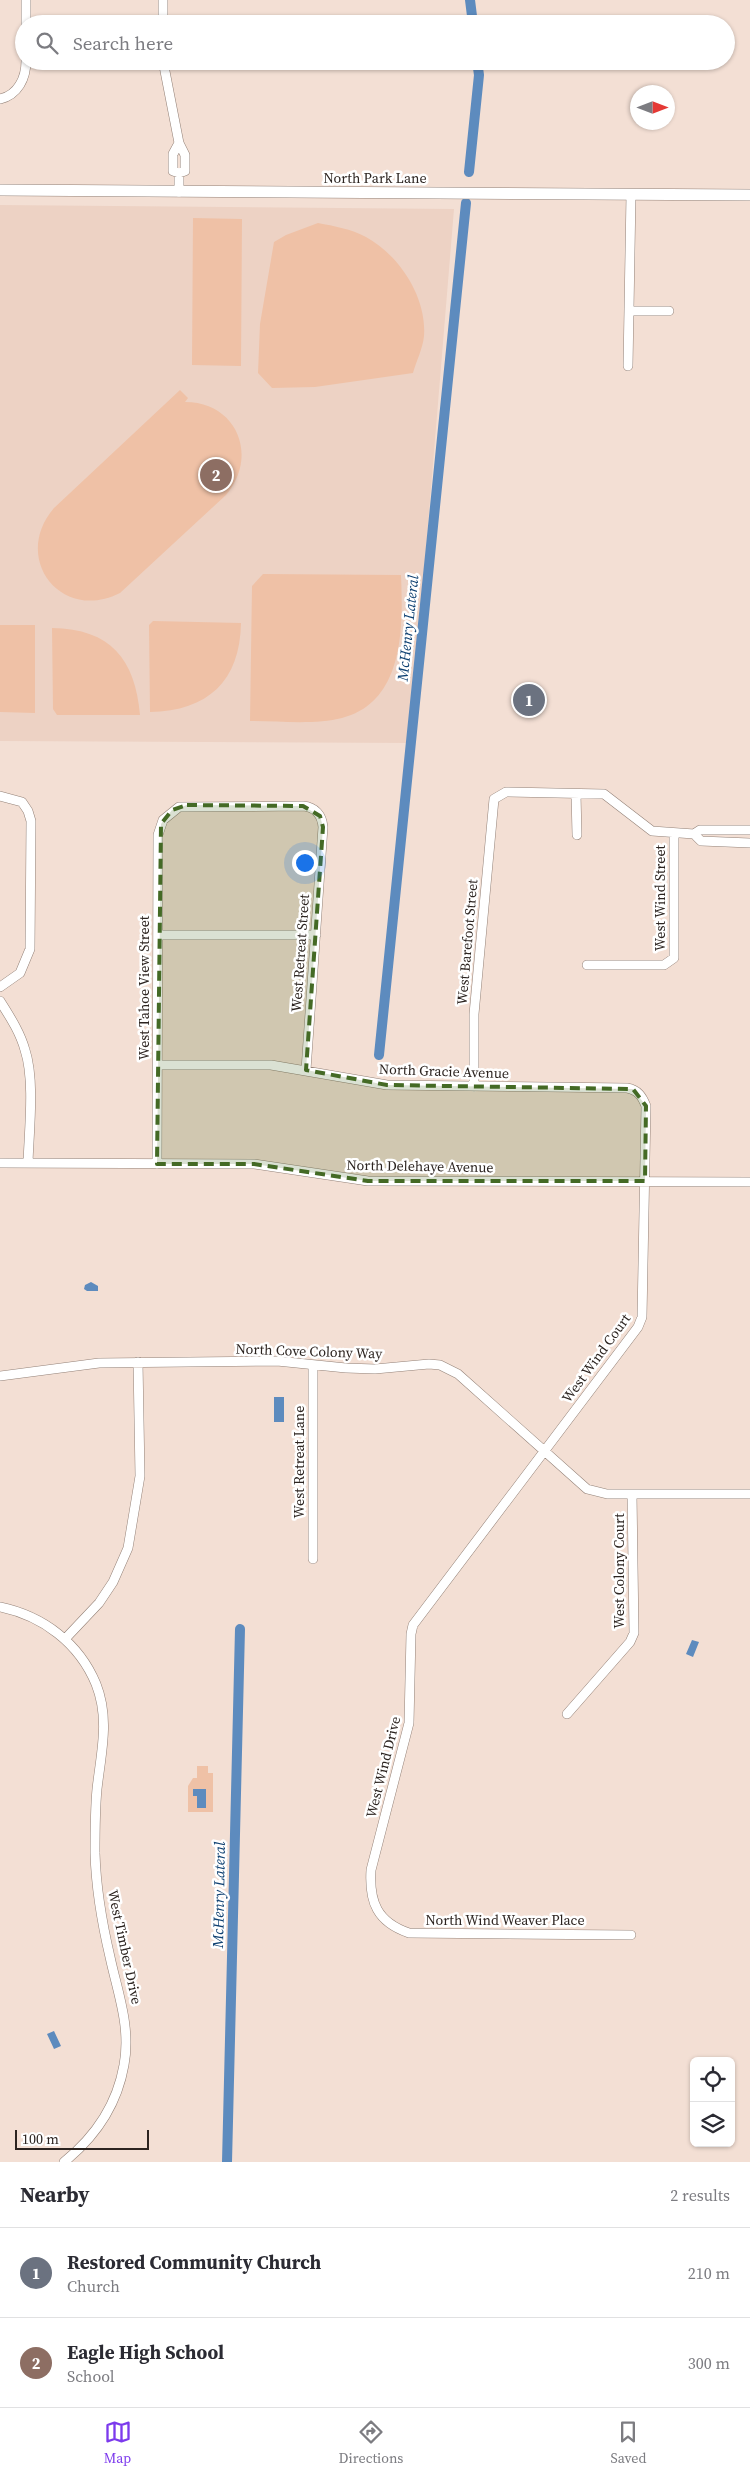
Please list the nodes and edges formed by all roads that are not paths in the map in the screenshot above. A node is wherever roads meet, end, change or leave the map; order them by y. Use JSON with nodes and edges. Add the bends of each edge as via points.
{"nodes":[{"id":1,"x":26,"y":0,"type":"edge"},
{"id":2,"x":163,"y":0,"type":"edge"},
{"id":3,"x":26,"y":15,"type":"edge"},
{"id":4,"x":163,"y":15,"type":"edge"},
{"id":5,"x":25,"y":70,"type":"edge"},
{"id":6,"x":165,"y":70,"type":"edge"},
{"id":7,"x":0,"y":99,"type":"edge"},
{"id":8,"x":0,"y":190,"type":"edge"},
{"id":9,"x":179,"y":192,"type":"junction"},
{"id":10,"x":631,"y":195,"type":"junction"},
{"id":11,"x":750,"y":195,"type":"edge"},
{"id":12,"x":629,"y":311,"type":"junction"},
{"id":13,"x":669,"y":311,"type":"dead end"},
{"id":14,"x":628,"y":366,"type":"dead end"},
{"id":15,"x":576,"y":794,"type":"junction"},
{"id":16,"x":0,"y":796,"type":"edge"},
{"id":17,"x":316,"y":811,"type":"joint"},
{"id":18,"x":750,"y":830,"type":"edge"},
{"id":19,"x":674,"y":833,"type":"junction"},
{"id":20,"x":694,"y":834,"type":"junction"},
{"id":21,"x":577,"y":835,"type":"dead end"},
{"id":22,"x":750,"y":843,"type":"edge"},
{"id":23,"x":158,"y":935,"type":"junction"},
{"id":24,"x":316,"y":936,"type":"junction"},
{"id":25,"x":587,"y":965,"type":"dead end"},
{"id":26,"x":0,"y":988,"type":"edge"},
{"id":27,"x":0,"y":1001,"type":"edge"},
{"id":28,"x":158,"y":1065,"type":"junction"},
{"id":29,"x":306,"y":1070,"type":"junction"},
{"id":30,"x":474,"y":1087,"type":"junction"},
{"id":31,"x":0,"y":1163,"type":"edge"},
{"id":32,"x":28,"y":1163,"type":"junction"},
{"id":33,"x":157,"y":1164,"type":"junction"},
{"id":34,"x":645,"y":1182,"type":"junction"},
{"id":35,"x":750,"y":1182,"type":"edge"},
{"id":36,"x":138,"y":1362,"type":"junction"},
{"id":37,"x":313,"y":1365,"type":"junction"},
{"id":38,"x":0,"y":1376,"type":"edge"},
{"id":39,"x":544,"y":1452,"type":"junction"},
{"id":40,"x":632,"y":1494,"type":"junction"},
{"id":41,"x":750,"y":1494,"type":"edge"},
{"id":42,"x":313,"y":1559,"type":"dead end"},
{"id":43,"x":0,"y":1607,"type":"edge"},
{"id":44,"x":65,"y":1639,"type":"junction"},
{"id":45,"x":567,"y":1714,"type":"dead end"},
{"id":46,"x":383,"y":1917,"type":"joint"},
{"id":47,"x":631,"y":1935,"type":"dead end"},
{"id":48,"x":64,"y":2162,"type":"edge"}],
"edges":[{"from":1,"to":3,"type":"street"},
{"from":2,"to":4,"type":"street"},
{"from":5,"to":7,"type":"street","via":[[18,88]]},
{"from":6,"to":9,"type":"street","via":[[184,155],[184,171],[179,173]]},
{"from":8,"to":9,"type":"street","name":"North Park Lane"},
{"from":9,"to":10,"type":"street","name":"North Park Lane"},
{"from":10,"to":11,"type":"street","name":"North Park Lane"},
{"from":10,"to":12,"type":"street"},
{"from":12,"to":13,"type":"street"},
{"from":12,"to":14,"type":"street"},
{"from":15,"to":19,"type":"street","via":[[604,794],[652,831]]},
{"from":15,"to":21,"type":"street"},
{"from":15,"to":30,"type":"street","name":"West Barefoot Street","via":[[506,792],[494,799],[474,1014]]},
{"from":16,"to":26,"type":"street","via":[[22,802],[30,821],[30,949],[20,973]]},
{"from":17,"to":23,"type":"street","name":"West Tahoe View Street","via":[[303,806],[187,805],[167,815],[158,835]]},
{"from":17,"to":24,"type":"street","name":"West Retreat Street","via":[[323,827]]},
{"from":18,"to":20,"type":"street","via":[[700,830]]},
{"from":19,"to":20,"type":"street"},
{"from":19,"to":25,"type":"street","name":"West Wind Street","via":[[674,958],[664,965]]},
{"from":20,"to":22,"type":"street","via":[[701,841]]},
{"from":23,"to":24,"type":"street"},
{"from":23,"to":28,"type":"street","name":"West Tahoe View Street"},
{"from":24,"to":29,"type":"street","name":"West Retreat Street"},
{"from":27,"to":32,"type":"street","via":[[18,1030],[30,1073]]},
{"from":28,"to":29,"type":"street","name":"North Gracie Avenue","via":[[271,1065]]},
{"from":28,"to":33,"type":"street","name":"West Tahoe View Street"},
{"from":29,"to":30,"type":"street","name":"North Gracie Avenue","via":[[387,1085]]},
{"from":30,"to":34,"type":"street","name":"North Gracie Avenue","via":[[627,1088],[639,1093],[646,1106]]},
{"from":31,"to":32,"type":"street","name":"North Delehaye Avenue"},
{"from":32,"to":33,"type":"street","name":"North Delehaye Avenue"},
{"from":33,"to":34,"type":"street","name":"North Delehaye Avenue","via":[[254,1164],[368,1181]]},
{"from":34,"to":35,"type":"street","name":"North Delehaye Avenue"},
{"from":34,"to":39,"type":"street","name":"West Wind Court","via":[[642,1317],[638,1327]]},
{"from":36,"to":37,"type":"street","name":"North Cove Colony Way","via":[[277,1361]]},
{"from":36,"to":38,"type":"street","name":"North Cove Colony Way","via":[[99,1362]]},
{"from":36,"to":44,"type":"street","via":[[140,1476],[128,1548],[113,1582],[99,1603]]},
{"from":37,"to":39,"type":"street","name":"North Cove Colony Way","via":[[375,1369],[429,1364],[450,1368]]},
{"from":37,"to":42,"type":"street","name":"West Retreat Lane"},
{"from":39,"to":40,"type":"street","name":"North Cove Colony Way","via":[[587,1489],[607,1494]]},
{"from":39,"to":46,"type":"street","name":"West Wind Drive","via":[[413,1624],[409,1724],[371,1870],[372,1900]]},
{"from":40,"to":41,"type":"street","name":"North Cove Colony Way"},
{"from":40,"to":45,"type":"street","name":"West Colony Court","via":[[634,1633],[630,1642]]},
{"from":43,"to":44,"type":"street","name":"West Timber Drive","via":[[40,1621]]},
{"from":44,"to":48,"type":"street","name":"West Timber Drive","via":[[92,1675],[104,1717],[96,1809],[96,1871],[103,1924],[123,2002],[127,2034],[124,2066],[110,2107],[93,2134]]},
{"from":46,"to":47,"type":"street","name":"North Wind Weaver Place","via":[[399,1929],[419,1934]]}]}
